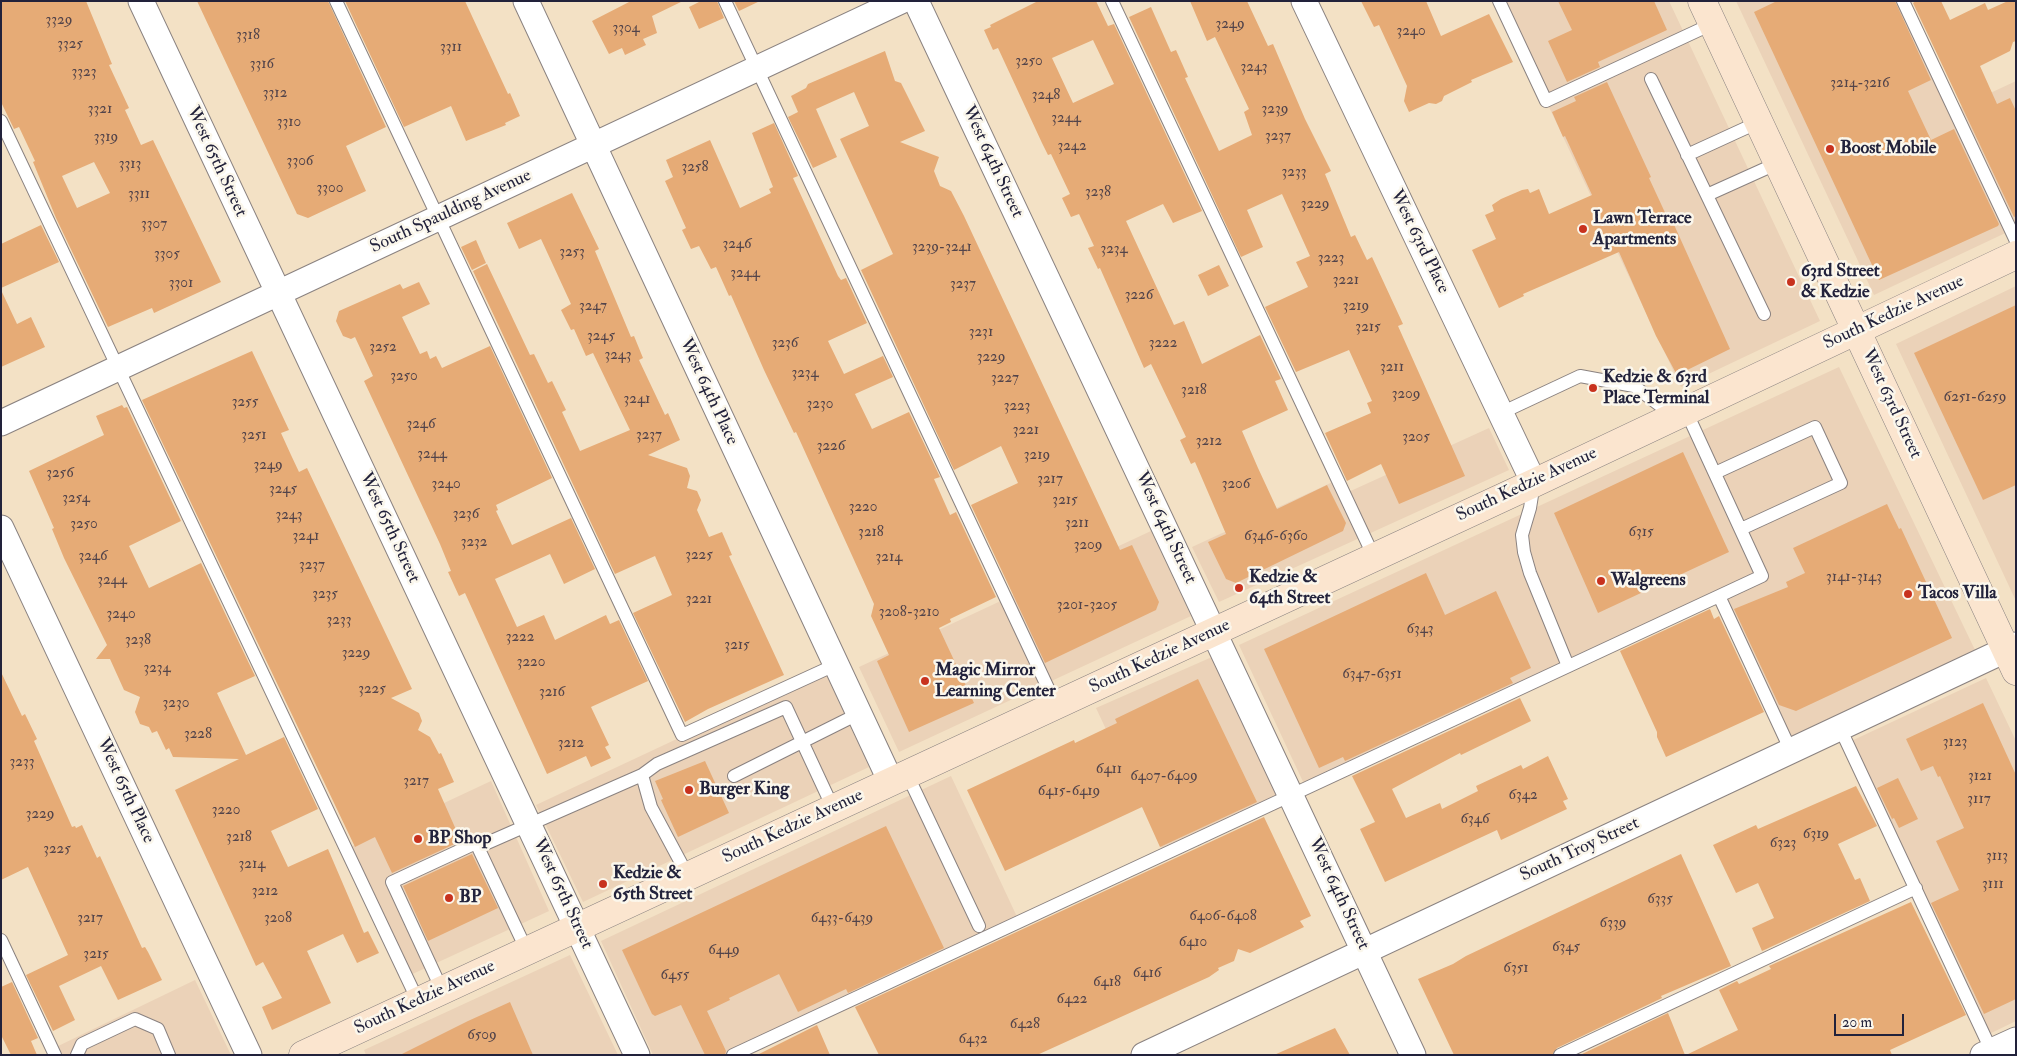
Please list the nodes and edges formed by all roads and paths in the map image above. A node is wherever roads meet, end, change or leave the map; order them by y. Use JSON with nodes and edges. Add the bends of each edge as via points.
{"nodes":[{"id":1,"x":141,"y":1,"type":"edge"},
{"id":2,"x":336,"y":1,"type":"edge"},
{"id":3,"x":526,"y":1,"type":"edge"},
{"id":4,"x":725,"y":1,"type":"edge"},
{"id":5,"x":901,"y":1,"type":"edge"},
{"id":6,"x":916,"y":1,"type":"edge"},
{"id":7,"x":1112,"y":1,"type":"edge"},
{"id":8,"x":1304,"y":1,"type":"edge"},
{"id":9,"x":1499,"y":1,"type":"edge"},
{"id":10,"x":1902,"y":1,"type":"edge"},
{"id":11,"x":1707,"y":12,"type":"edge"},
{"id":12,"x":757,"y":69,"type":"junction"},
{"id":13,"x":1651,"y":80,"type":"dead end"},
{"id":14,"x":1,"y":121,"type":"edge"},
{"id":15,"x":1759,"y":122,"type":"junction"},
{"id":16,"x":593,"y":146,"type":"junction"},
{"id":17,"x":1687,"y":155,"type":"junction"},
{"id":18,"x":1778,"y":163,"type":"junction"},
{"id":19,"x":1707,"y":195,"type":"junction"},
{"id":20,"x":438,"y":218,"type":"junction"},
{"id":21,"x":2016,"y":241,"type":"edge"},
{"id":22,"x":2016,"y":255,"type":"edge"},
{"id":23,"x":278,"y":293,"type":"junction"},
{"id":24,"x":1764,"y":314,"type":"dead end"},
{"id":25,"x":1856,"y":330,"type":"junction"},
{"id":26,"x":118,"y":368,"type":"junction"},
{"id":27,"x":1680,"y":413,"type":"junction"},
{"id":28,"x":1501,"y":414,"type":"junction"},
{"id":29,"x":1,"y":423,"type":"edge"},
{"id":30,"x":1715,"y":474,"type":"junction"},
{"id":31,"x":1534,"y":483,"type":"junction"},
{"id":32,"x":1,"y":528,"type":"edge"},
{"id":33,"x":1741,"y":529,"type":"junction"},
{"id":34,"x":1374,"y":557,"type":"junction"},
{"id":35,"x":1719,"y":596,"type":"junction"},
{"id":36,"x":1214,"y":631,"type":"junction"},
{"id":37,"x":2012,"y":655,"type":"edge"},
{"id":38,"x":835,"y":665,"type":"junction"},
{"id":39,"x":1568,"y":666,"type":"junction"},
{"id":40,"x":1056,"y":705,"type":"junction"},
{"id":41,"x":858,"y":714,"type":"junction"},
{"id":42,"x":1840,"y":728,"type":"junction"},
{"id":43,"x":802,"y":742,"type":"junction"},
{"id":44,"x":1791,"y":751,"type":"junction"},
{"id":45,"x":642,"y":775,"type":"junction"},
{"id":46,"x":734,"y":776,"type":"dead end"},
{"id":47,"x":899,"y":778,"type":"junction"},
{"id":48,"x":1291,"y":795,"type":"junction"},
{"id":49,"x":833,"y":808,"type":"junction"},
{"id":50,"x":529,"y":825,"type":"junction"},
{"id":51,"x":478,"y":847,"type":"junction"},
{"id":52,"x":688,"y":876,"type":"junction"},
{"id":53,"x":1916,"y":888,"type":"junction"},
{"id":54,"x":979,"y":926,"type":"dead end"},
{"id":55,"x":577,"y":927,"type":"junction"},
{"id":56,"x":1,"y":940,"type":"edge"},
{"id":57,"x":527,"y":951,"type":"junction"},
{"id":58,"x":1364,"y":951,"type":"junction"},
{"id":59,"x":430,"y":996,"type":"junction"},
{"id":60,"x":2016,"y":1040,"type":"edge"},
{"id":61,"x":1989,"y":1053,"type":"edge"},
{"id":62,"x":55,"y":1055,"type":"edge"},
{"id":63,"x":77,"y":1055,"type":"edge"},
{"id":64,"x":169,"y":1055,"type":"edge"},
{"id":65,"x":249,"y":1055,"type":"edge"},
{"id":66,"x":303,"y":1055,"type":"edge"},
{"id":67,"x":637,"y":1055,"type":"edge"},
{"id":68,"x":733,"y":1055,"type":"edge"},
{"id":69,"x":1144,"y":1055,"type":"edge"},
{"id":70,"x":1413,"y":1055,"type":"edge"},
{"id":71,"x":1560,"y":1055,"type":"edge"}],
"edges":[{"from":1,"to":23,"type":"street","name":"West 65th Street"},
{"from":2,"to":20,"type":"lane"},
{"from":3,"to":16,"type":"street","name":"West 64th Place"},
{"from":4,"to":12,"type":"lane"},
{"from":5,"to":12,"type":"street","name":"South Spaulding Avenue"},
{"from":6,"to":36,"type":"street","name":"West 64th Street"},
{"from":7,"to":34,"type":"lane"},
{"from":8,"to":28,"type":"street","name":"West 63rd Place"},
{"from":9,"to":11,"type":"lane","via":[[1546,101]]},
{"from":10,"to":21,"type":"lane"},
{"from":11,"to":15,"type":"main road","name":"West 63rd Street"},
{"from":12,"to":16,"type":"street","name":"South Spaulding Avenue"},
{"from":12,"to":40,"type":"lane"},
{"from":13,"to":17,"type":"lane"},
{"from":14,"to":26,"type":"lane"},
{"from":15,"to":17,"type":"lane"},
{"from":15,"to":18,"type":"main road","name":"West 63rd Street"},
{"from":16,"to":20,"type":"street","name":"South Spaulding Avenue"},
{"from":16,"to":38,"type":"street","name":"West 64th Place"},
{"from":17,"to":19,"type":"lane"},
{"from":18,"to":19,"type":"lane"},
{"from":18,"to":25,"type":"main road","name":"West 63rd Street"},
{"from":19,"to":24,"type":"lane"},
{"from":20,"to":23,"type":"street","name":"South Spaulding Avenue"},
{"from":20,"to":38,"type":"lane","via":[[682,734]]},
{"from":22,"to":25,"type":"main road","name":"South Kedzie Avenue"},
{"from":23,"to":26,"type":"street","name":"South Spaulding Avenue"},
{"from":23,"to":50,"type":"street","name":"West 65th Street"},
{"from":25,"to":27,"type":"main road","name":"South Kedzie Avenue"},
{"from":25,"to":37,"type":"main road","name":"West 63rd Street"},
{"from":26,"to":29,"type":"street","name":"South Spaulding Avenue"},
{"from":26,"to":59,"type":"lane"},
{"from":27,"to":28,"type":"lane","via":[[1634,386],[1580,376]]},
{"from":27,"to":30,"type":"lane"},
{"from":27,"to":31,"type":"main road","name":"South Kedzie Avenue"},
{"from":28,"to":31,"type":"street","name":"West 63rd Place"},
{"from":30,"to":33,"type":"lane"},
{"from":30,"to":33,"type":"lane","via":[[1815,427],[1841,483]]},
{"from":31,"to":34,"type":"main road","name":"South Kedzie Avenue"},
{"from":31,"to":39,"type":"lane","via":[[1522,535],[1524,552]]},
{"from":32,"to":65,"type":"street","name":"West 65th Place"},
{"from":33,"to":35,"type":"lane","via":[[1762,576]]},
{"from":34,"to":36,"type":"main road","name":"South Kedzie Avenue"},
{"from":35,"to":39,"type":"lane"},
{"from":35,"to":44,"type":"lane"},
{"from":36,"to":40,"type":"main road","name":"South Kedzie Avenue"},
{"from":36,"to":48,"type":"street","name":"West 64th Street"},
{"from":37,"to":42,"type":"street","name":"South Troy Street"},
{"from":38,"to":41,"type":"street","name":"West 64th Place"},
{"from":39,"to":48,"type":"lane"},
{"from":40,"to":47,"type":"main road","name":"South Kedzie Avenue"},
{"from":41,"to":43,"type":"lane"},
{"from":41,"to":47,"type":"street","name":"West 64th Place"},
{"from":42,"to":44,"type":"street","name":"South Troy Street"},
{"from":42,"to":53,"type":"lane"},
{"from":43,"to":45,"type":"lane","via":[[786,707],[657,764]]},
{"from":43,"to":46,"type":"lane"},
{"from":43,"to":49,"type":"lane"},
{"from":44,"to":58,"type":"street","name":"South Troy Street"},
{"from":45,"to":50,"type":"lane"},
{"from":45,"to":52,"type":"lane","via":[[652,807]]},
{"from":47,"to":49,"type":"main road","name":"South Kedzie Avenue"},
{"from":47,"to":54,"type":"lane"},
{"from":48,"to":58,"type":"street","name":"West 64th Street"},
{"from":48,"to":68,"type":"lane"},
{"from":49,"to":52,"type":"main road","name":"South Kedzie Avenue"},
{"from":50,"to":51,"type":"lane"},
{"from":50,"to":55,"type":"street","name":"West 65th Street"},
{"from":51,"to":57,"type":"lane"},
{"from":51,"to":59,"type":"lane","via":[[476,843],[392,882]]},
{"from":52,"to":55,"type":"main road","name":"South Kedzie Avenue"},
{"from":53,"to":61,"type":"lane"},
{"from":53,"to":71,"type":"lane"},
{"from":55,"to":57,"type":"main road","name":"South Kedzie Avenue"},
{"from":55,"to":67,"type":"street","name":"West 65th Street"},
{"from":56,"to":62,"type":"lane"},
{"from":57,"to":59,"type":"main road","name":"South Kedzie Avenue"},
{"from":58,"to":69,"type":"street","name":"South Troy Street"},
{"from":58,"to":70,"type":"street","name":"West 64th Street"},
{"from":59,"to":66,"type":"main road","name":"South Kedzie Avenue"},
{"from":60,"to":61,"type":"street"},
{"from":63,"to":64,"type":"lane","via":[[82,1044],[135,1019],[158,1029]]}]}
